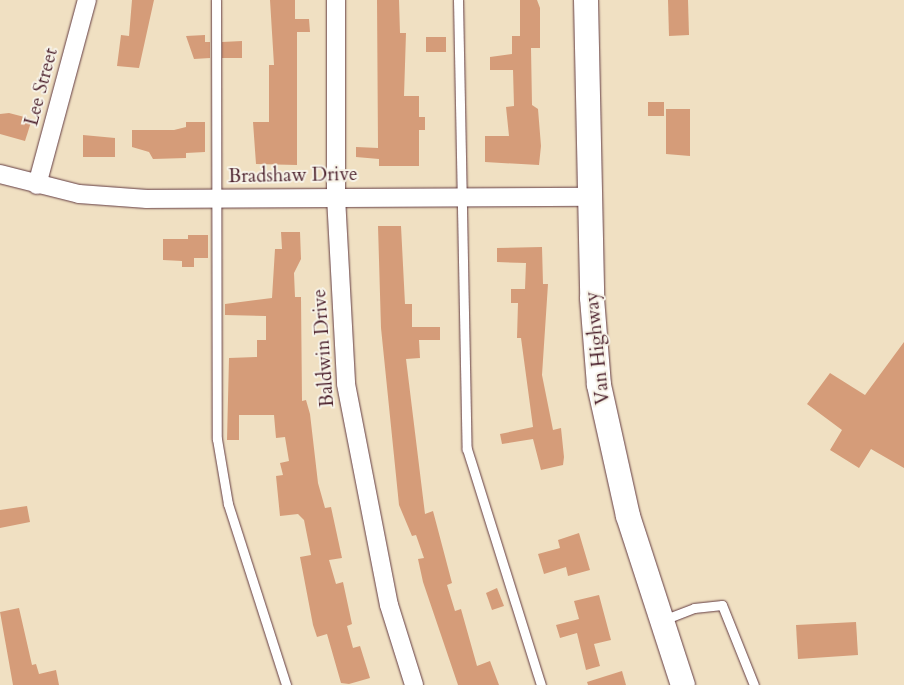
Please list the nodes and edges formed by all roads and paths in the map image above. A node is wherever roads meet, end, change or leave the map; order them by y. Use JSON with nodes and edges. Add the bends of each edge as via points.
{"nodes":[{"id":1,"x":87,"y":0,"type":"edge"},
{"id":2,"x":216,"y":0,"type":"edge"},
{"id":3,"x":336,"y":0,"type":"edge"},
{"id":4,"x":458,"y":0,"type":"edge"},
{"id":5,"x":586,"y":0,"type":"edge"},
{"id":6,"x":0,"y":174,"type":"edge"},
{"id":7,"x":37,"y":185,"type":"junction"},
{"id":8,"x":336,"y":197,"type":"junction"},
{"id":9,"x":461,"y":197,"type":"junction"},
{"id":10,"x":589,"y":197,"type":"junction"},
{"id":11,"x":216,"y":198,"type":"junction"},
{"id":12,"x":662,"y":620,"type":"junction"},
{"id":13,"x":286,"y":685,"type":"edge"},
{"id":14,"x":414,"y":685,"type":"edge"},
{"id":15,"x":541,"y":685,"type":"edge"},
{"id":16,"x":682,"y":685,"type":"edge"},
{"id":17,"x":754,"y":685,"type":"edge"}],
"edges":[{"from":1,"to":7,"type":"street","name":"Lee Street"},
{"from":2,"to":11,"type":"lane"},
{"from":3,"to":8,"type":"street","name":"Baldwin Drive"},
{"from":4,"to":9,"type":"lane"},
{"from":5,"to":10,"type":"main road","name":"Van Highway"},
{"from":6,"to":7,"type":"street","name":"Bradshaw Drive"},
{"from":7,"to":11,"type":"street","name":"Bradshaw Drive","via":[[127,198]]},
{"from":8,"to":9,"type":"street","name":"Bradshaw Drive"},
{"from":8,"to":11,"type":"street","name":"Bradshaw Drive"},
{"from":8,"to":14,"type":"street","name":"Baldwin Drive","via":[[346,384],[389,605]]},
{"from":9,"to":10,"type":"street","name":"Bradshaw Drive"},
{"from":9,"to":15,"type":"lane","via":[[467,448]]},
{"from":10,"to":12,"type":"main road","name":"Van Highway","via":[[599,385],[620,488]]},
{"from":11,"to":13,"type":"lane","via":[[217,439],[230,513]]},
{"from":12,"to":16,"type":"main road","name":"Van Highway"},
{"from":12,"to":17,"type":"lane","via":[[694,608],[722,605]]}]}
